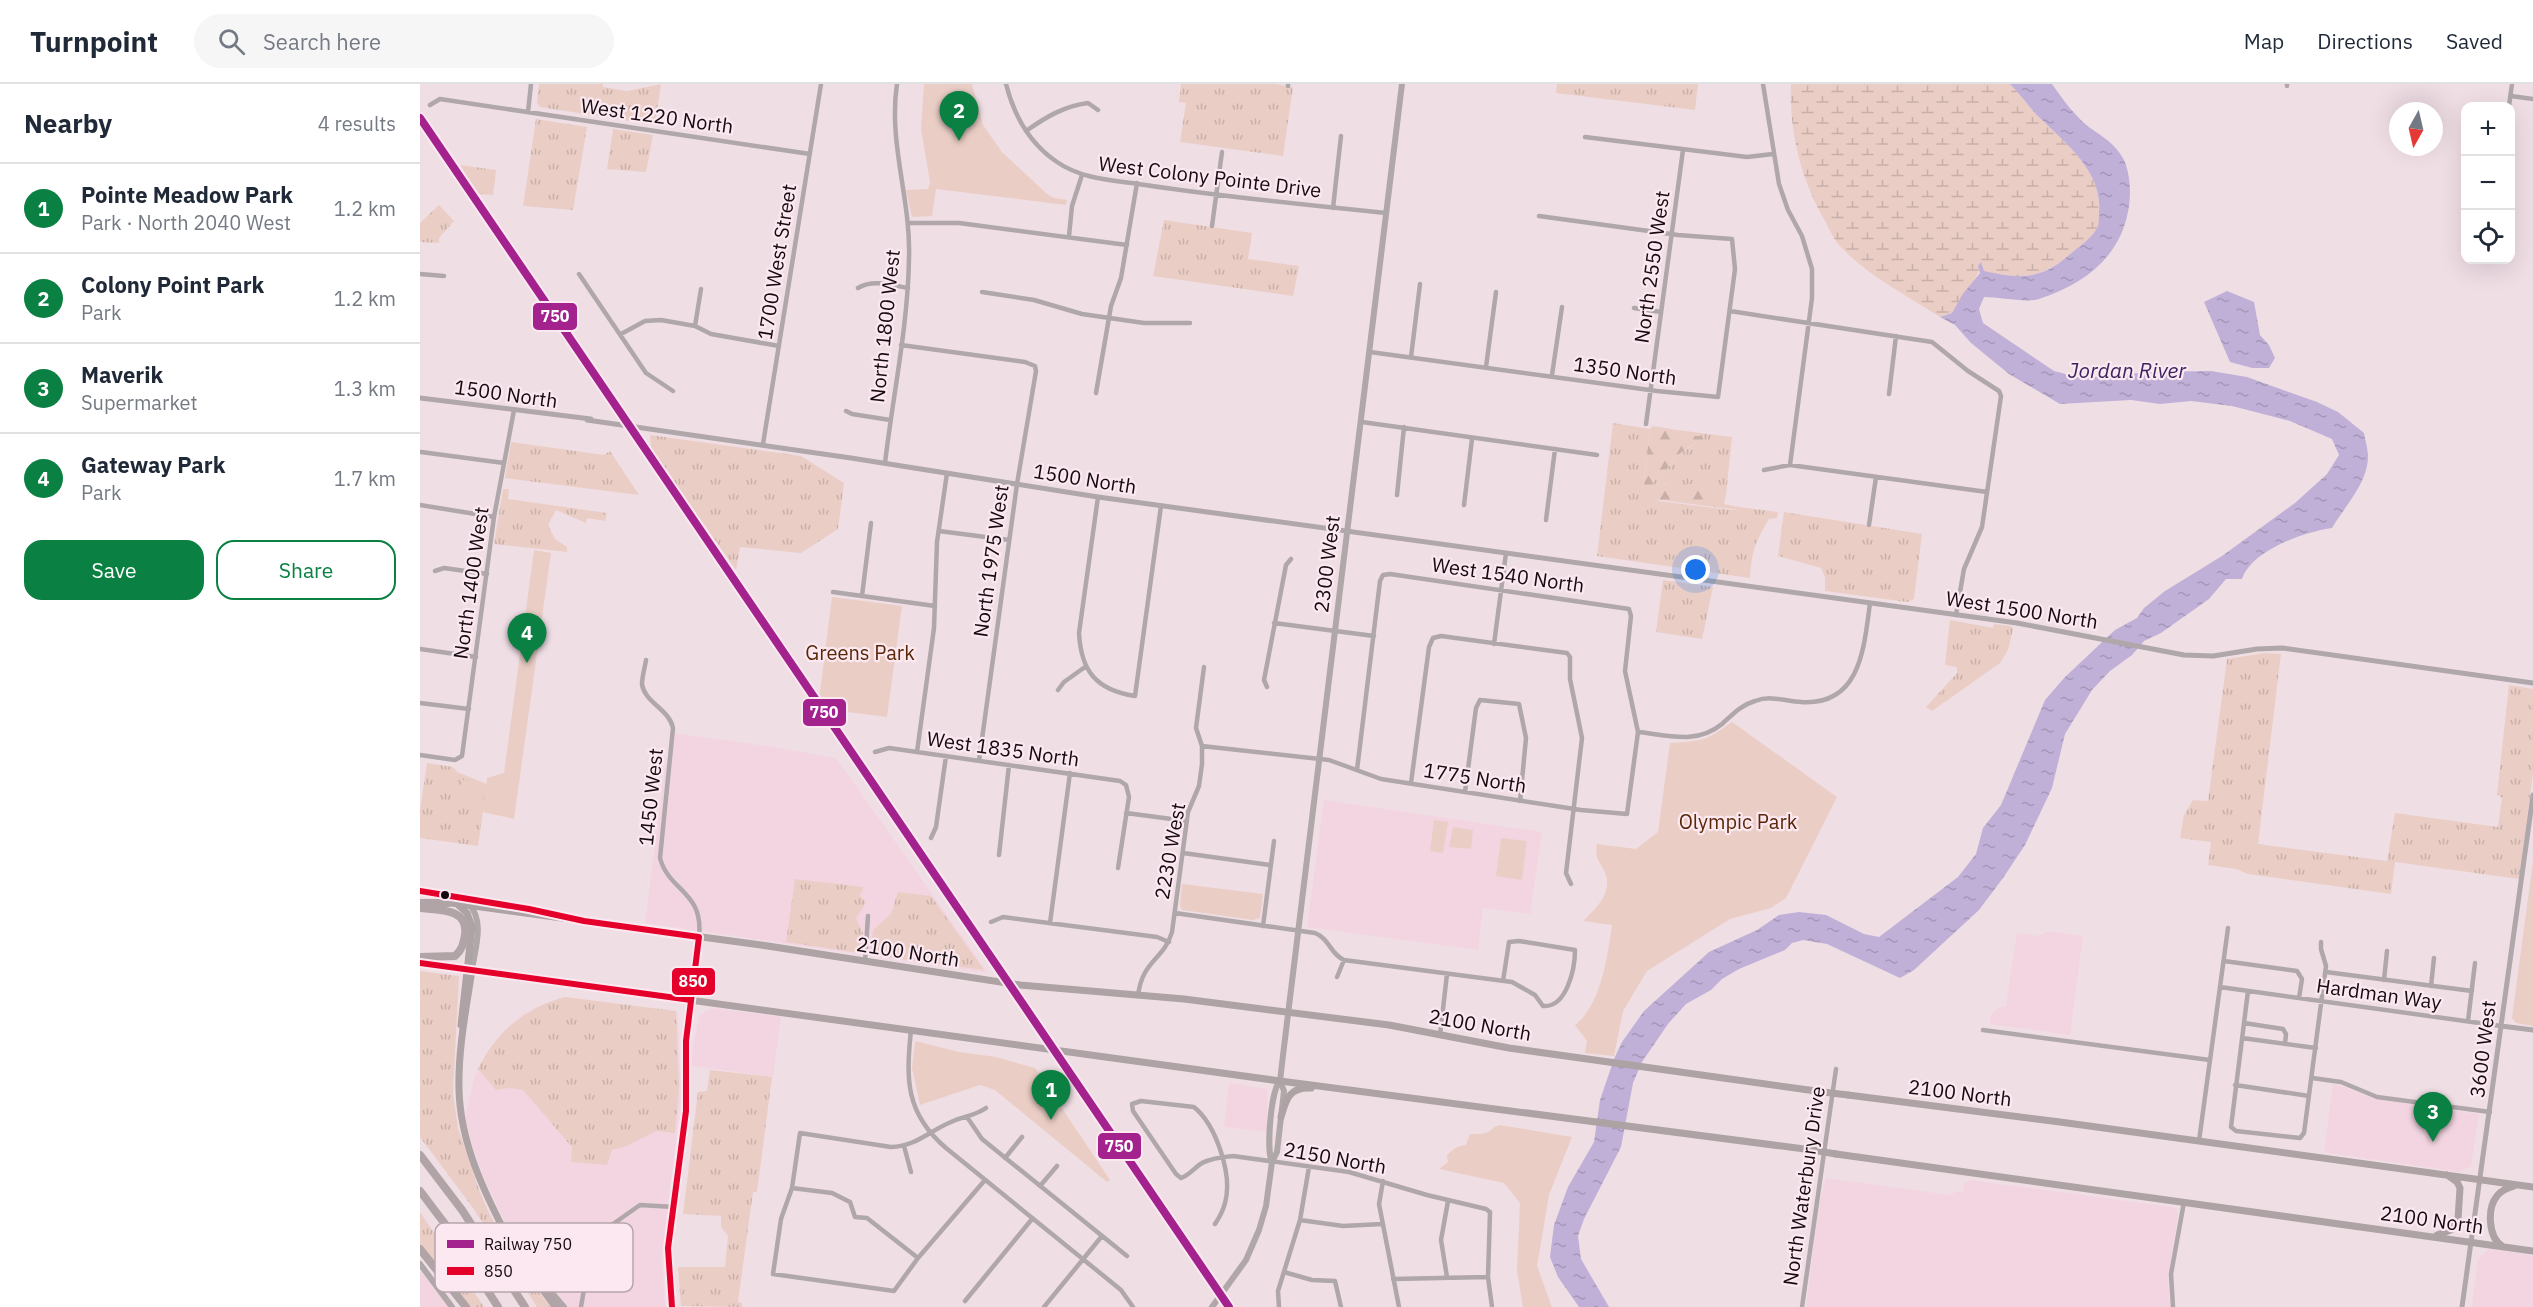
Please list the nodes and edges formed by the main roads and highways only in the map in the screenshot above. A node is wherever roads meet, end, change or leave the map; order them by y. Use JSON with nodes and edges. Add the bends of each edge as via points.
{"nodes":[{"id":1,"x":1402,"y":84,"type":"edge"},
{"id":2,"x":420,"y":891,"type":"edge"},
{"id":3,"x":420,"y":901,"type":"edge"},
{"id":4,"x":453,"y":901,"type":"junction"},
{"id":5,"x":470,"y":906,"type":"junction"},
{"id":6,"x":420,"y":908,"type":"edge"},
{"id":7,"x":584,"y":921,"type":"junction"},
{"id":8,"x":420,"y":957,"type":"edge"},
{"id":9,"x":420,"y":963,"type":"edge"},
{"id":10,"x":469,"y":969,"type":"junction"},
{"id":11,"x":1288,"y":1012,"type":"junction"},
{"id":12,"x":1280,"y":1080,"type":"junction"},
{"id":13,"x":1350,"y":1090,"type":"junction"},
{"id":14,"x":1281,"y":1117,"type":"junction"},
{"id":15,"x":420,"y":1155,"type":"edge"},
{"id":16,"x":1272,"y":1162,"type":"junction"},
{"id":17,"x":2444,"y":1174,"type":"junction"},
{"id":18,"x":2520,"y":1185,"type":"junction"},
{"id":19,"x":2533,"y":1187,"type":"edge"},
{"id":20,"x":420,"y":1191,"type":"edge"},
{"id":21,"x":444,"y":1223,"type":"edge"},
{"id":22,"x":470,"y":1223,"type":"edge"},
{"id":23,"x":501,"y":1223,"type":"edge"},
{"id":24,"x":2428,"y":1236,"type":"junction"},
{"id":25,"x":2504,"y":1246,"type":"junction"},
{"id":26,"x":420,"y":1249,"type":"edge"},
{"id":27,"x":2533,"y":1251,"type":"edge"},
{"id":28,"x":420,"y":1264,"type":"edge"},
{"id":29,"x":435,"y":1268,"type":"edge"},
{"id":30,"x":435,"y":1284,"type":"edge"},
{"id":31,"x":441,"y":1292,"type":"edge"},
{"id":32,"x":454,"y":1292,"type":"edge"},
{"id":33,"x":488,"y":1292,"type":"edge"},
{"id":34,"x":515,"y":1292,"type":"edge"},
{"id":35,"x":545,"y":1292,"type":"edge"},
{"id":36,"x":552,"y":1292,"type":"edge"},
{"id":37,"x":452,"y":1307,"type":"edge"},
{"id":38,"x":466,"y":1307,"type":"edge"},
{"id":39,"x":498,"y":1307,"type":"edge"},
{"id":40,"x":525,"y":1307,"type":"edge"},
{"id":41,"x":556,"y":1307,"type":"edge"},
{"id":42,"x":564,"y":1307,"type":"edge"},
{"id":43,"x":1212,"y":1307,"type":"edge"}],
"edges":[{"from":1,"to":11,"type":"main road","name":"2300 West"},
{"from":2,"to":4,"type":"main road"},
{"from":3,"to":4,"type":"highway"},
{"from":4,"to":5,"type":"highway","name":"2100 North"},
{"from":4,"to":7,"type":"highway"},
{"from":4,"to":10,"type":"highway","via":[[465,910],[472,923]]},
{"from":5,"to":7,"type":"highway","name":"2100 North"},
{"from":5,"to":10,"type":"main road","via":[[478,925]]},
{"from":6,"to":8,"type":"highway","via":[[455,913],[466,930],[461,950],[455,956]]},
{"from":7,"to":11,"type":"highway","name":"2100 North","via":[[1020,985]]},
{"from":9,"to":10,"type":"highway","name":"2100 North"},
{"from":10,"to":12,"type":"highway","name":"2100 North"},
{"from":10,"to":23,"type":"highway","via":[[461,1011],[458,1088],[463,1127],[480,1180]]},
{"from":11,"to":12,"type":"main road","name":"2300 West"},
{"from":11,"to":17,"type":"highway","name":"2100 North","bridge":true,"via":[[1604,1062]]},
{"from":12,"to":13,"type":"highway","name":"2100 North"},
{"from":12,"to":14,"type":"main road","via":[[1284,1088]]},
{"from":12,"to":16,"type":"main road","via":[[1274,1089],[1269,1154]]},
{"from":13,"to":14,"type":"highway","via":[[1295,1090],[1287,1097]]},
{"from":13,"to":24,"type":"highway","name":"2100 North","bridge":true},
{"from":14,"to":16,"type":"main road"},
{"from":15,"to":22,"type":"highway"},
{"from":16,"to":43,"type":"main road","via":[[1259,1230],[1246,1260]]},
{"from":17,"to":18,"type":"highway","name":"2100 North"},
{"from":17,"to":24,"type":"highway","via":[[2460,1188],[2458,1219],[2447,1232]]},
{"from":18,"to":19,"type":"highway","name":"2100 North"},
{"from":18,"to":25,"type":"highway","via":[[2503,1191],[2494,1201],[2491,1231]]},
{"from":20,"to":21,"type":"highway"},
{"from":24,"to":25,"type":"highway","name":"2100 North"},
{"from":25,"to":27,"type":"highway","name":"2100 North"},
{"from":26,"to":29,"type":"highway"},
{"from":28,"to":30,"type":"main road"},
{"from":31,"to":37,"type":"main road"},
{"from":32,"to":38,"type":"highway"},
{"from":33,"to":39,"type":"highway"},
{"from":34,"to":40,"type":"highway"},
{"from":35,"to":41,"type":"highway"},
{"from":36,"to":42,"type":"main road"}]}
